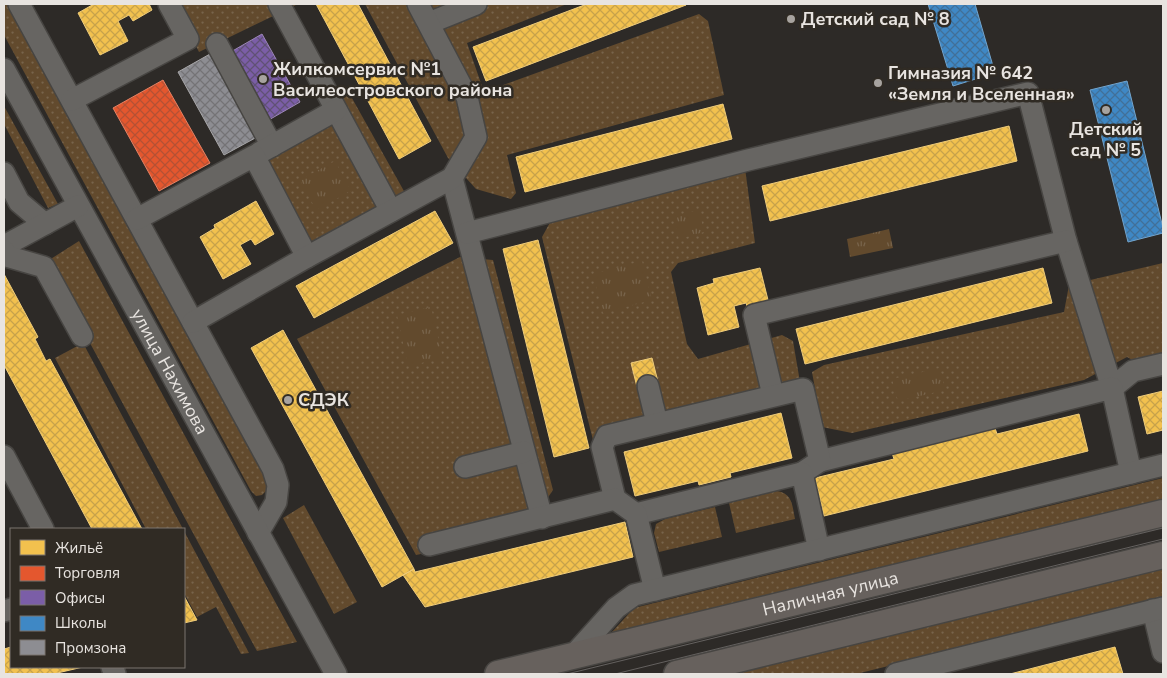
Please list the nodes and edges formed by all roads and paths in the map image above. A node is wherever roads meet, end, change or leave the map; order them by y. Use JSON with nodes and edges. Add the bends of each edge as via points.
{"nodes":[{"id":1,"x":169,"y":4,"type":"edge"},
{"id":2,"x":279,"y":4,"type":"edge"},
{"id":3,"x":418,"y":4,"type":"edge"},
{"id":4,"x":476,"y":4,"type":"edge"},
{"id":5,"x":27,"y":6,"type":"edge"},
{"id":6,"x":429,"y":23,"type":"junction"},
{"id":7,"x":217,"y":44,"type":"dead end"},
{"id":8,"x":4,"y":69,"type":"edge"},
{"id":9,"x":72,"y":100,"type":"junction"},
{"id":10,"x":336,"y":110,"type":"junction"},
{"id":11,"x":263,"y":151,"type":"junction"},
{"id":12,"x":4,"y":173,"type":"edge"},
{"id":13,"x":452,"y":178,"type":"junction"},
{"id":14,"x":78,"y":206,"type":"junction"},
{"id":15,"x":391,"y":211,"type":"junction"},
{"id":16,"x":136,"y":219,"type":"junction"},
{"id":17,"x":45,"y":224,"type":"junction"},
{"id":18,"x":467,"y":233,"type":"junction"},
{"id":19,"x":6,"y":241,"type":"edge"},
{"id":20,"x":1066,"y":241,"type":"junction"},
{"id":21,"x":307,"y":257,"type":"junction"},
{"id":22,"x":193,"y":322,"type":"junction"},
{"id":23,"x":82,"y":336,"type":"dead end"},
{"id":24,"x":1163,"y":364,"type":"edge"},
{"id":25,"x":648,"y":386,"type":"dead end"},
{"id":26,"x":1112,"y":388,"type":"junction"},
{"id":27,"x":772,"y":395,"type":"junction"},
{"id":28,"x":657,"y":424,"type":"junction"},
{"id":29,"x":524,"y":452,"type":"junction"},
{"id":30,"x":4,"y":456,"type":"edge"},
{"id":31,"x":820,"y":461,"type":"junction"},
{"id":32,"x":1163,"y":465,"type":"edge"},
{"id":33,"x":465,"y":467,"type":"dead end"},
{"id":34,"x":802,"y":473,"type":"junction"},
{"id":35,"x":1131,"y":473,"type":"junction"},
{"id":36,"x":615,"y":499,"type":"junction"},
{"id":37,"x":1163,"y":513,"type":"edge"},
{"id":38,"x":636,"y":514,"type":"junction"},
{"id":39,"x":542,"y":518,"type":"junction"},
{"id":40,"x":43,"y":528,"type":"edge"},
{"id":41,"x":258,"y":533,"type":"junction"},
{"id":42,"x":429,"y":546,"type":"dead end"},
{"id":43,"x":819,"y":550,"type":"junction"},
{"id":44,"x":1163,"y":555,"type":"edge"},
{"id":45,"x":655,"y":590,"type":"junction"},
{"id":46,"x":1158,"y":609,"type":"edge"},
{"id":47,"x":1163,"y":652,"type":"edge"},
{"id":48,"x":571,"y":658,"type":"junction"},
{"id":49,"x":336,"y":674,"type":"edge"},
{"id":50,"x":498,"y":674,"type":"edge"},
{"id":51,"x":677,"y":674,"type":"edge"},
{"id":52,"x":896,"y":674,"type":"edge"}],
"edges":[{"from":1,"to":9,"type":"street","via":[[188,39]]},
{"from":2,"to":10,"type":"street"},
{"from":3,"to":6,"type":"street"},
{"from":4,"to":6,"type":"street"},
{"from":5,"to":9,"type":"street"},
{"from":6,"to":13,"type":"street","via":[[467,97],[476,138]]},
{"from":7,"to":11,"type":"street"},
{"from":8,"to":14,"type":"street","name":"улица Нахимова"},
{"from":9,"to":16,"type":"street"},
{"from":10,"to":11,"type":"street"},
{"from":10,"to":15,"type":"street"},
{"from":11,"to":16,"type":"street"},
{"from":11,"to":21,"type":"street"},
{"from":12,"to":17,"type":"street","via":[[19,202]]},
{"from":13,"to":15,"type":"street"},
{"from":13,"to":18,"type":"street"},
{"from":14,"to":17,"type":"street"},
{"from":14,"to":41,"type":"street","name":"улица Нахимова"},
{"from":15,"to":21,"type":"street"},
{"from":16,"to":22,"type":"street"},
{"from":17,"to":19,"type":"street"},
{"from":18,"to":20,"type":"street","via":[[748,160],[1028,93]]},
{"from":18,"to":29,"type":"street"},
{"from":19,"to":23,"type":"street","via":[[6,256],[44,268]]},
{"from":20,"to":26,"type":"street"},
{"from":20,"to":27,"type":"street","via":[[754,315]]},
{"from":21,"to":22,"type":"street"},
{"from":22,"to":41,"type":"street","via":[[273,468],[278,485],[276,502]]},
{"from":24,"to":26,"type":"street","via":[[1133,371]]},
{"from":25,"to":28,"type":"street"},
{"from":26,"to":31,"type":"street"},
{"from":26,"to":35,"type":"street"},
{"from":27,"to":28,"type":"street"},
{"from":27,"to":31,"type":"street","via":[[803,388]]},
{"from":28,"to":36,"type":"street","via":[[607,436],[602,447]]},
{"from":29,"to":33,"type":"street"},
{"from":29,"to":39,"type":"street"},
{"from":30,"to":40,"type":"street"},
{"from":31,"to":34,"type":"street"},
{"from":32,"to":35,"type":"street"},
{"from":34,"to":38,"type":"street"},
{"from":34,"to":43,"type":"street"},
{"from":35,"to":43,"type":"street"},
{"from":36,"to":38,"type":"street"},
{"from":36,"to":39,"type":"street"},
{"from":37,"to":48,"type":"main road","name":"Наличная улица"},
{"from":38,"to":45,"type":"street"},
{"from":39,"to":42,"type":"street"},
{"from":41,"to":49,"type":"street","name":"улица Нахимова"},
{"from":43,"to":45,"type":"street"},
{"from":44,"to":51,"type":"main road"},
{"from":45,"to":48,"type":"street","via":[[634,595],[616,608]]},
{"from":46,"to":47,"type":"street"},
{"from":46,"to":52,"type":"street"},
{"from":48,"to":50,"type":"main road","name":"Наличная улица"}]}
